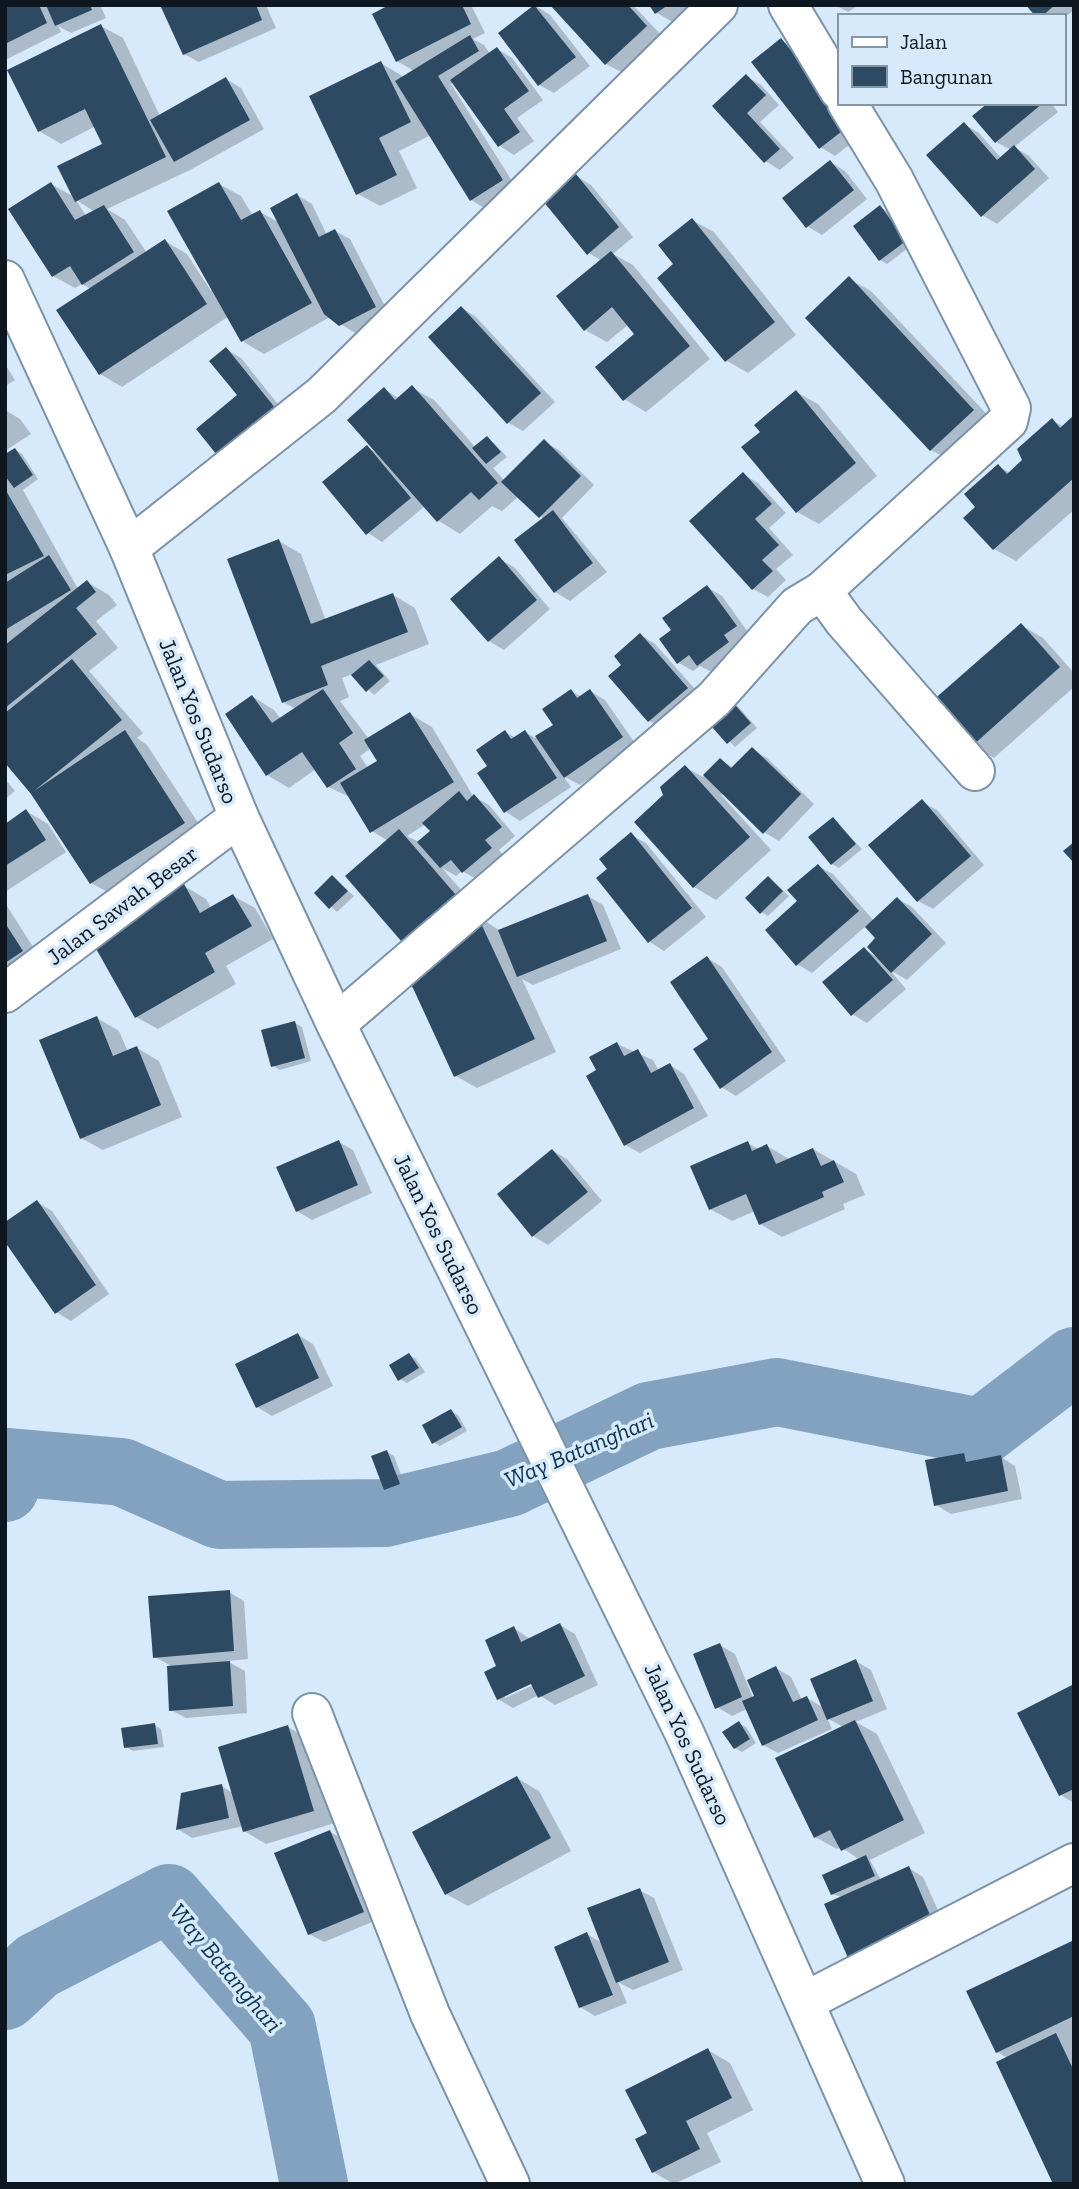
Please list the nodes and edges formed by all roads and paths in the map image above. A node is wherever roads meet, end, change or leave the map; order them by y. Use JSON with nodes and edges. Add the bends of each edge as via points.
{"nodes":[{"id":1,"x":718,"y":5,"type":"edge"},
{"id":2,"x":788,"y":5,"type":"edge"},
{"id":3,"x":838,"y":88,"type":"edge"},
{"id":4,"x":848,"y":105,"type":"edge"},
{"id":5,"x":5,"y":280,"type":"edge"},
{"id":6,"x":129,"y":548,"type":"junction"},
{"id":7,"x":821,"y":591,"type":"junction"},
{"id":8,"x":975,"y":771,"type":"dead end"},
{"id":9,"x":239,"y":817,"type":"junction"},
{"id":10,"x":5,"y":993,"type":"edge"},
{"id":11,"x":336,"y":1024,"type":"junction"},
{"id":12,"x":312,"y":1713,"type":"dead end"},
{"id":13,"x":1074,"y":1863,"type":"edge"},
{"id":14,"x":806,"y":2001,"type":"junction"},
{"id":15,"x":510,"y":2184,"type":"edge"},
{"id":16,"x":885,"y":2184,"type":"edge"}],
"edges":[{"from":1,"to":6,"type":"street","via":[[322,396]]},
{"from":2,"to":3,"type":"street"},
{"from":4,"to":7,"type":"street","via":[[894,180],[1011,408],[1008,421]]},
{"from":5,"to":6,"type":"street","name":"Jalan Yos Sudarso"},
{"from":6,"to":9,"type":"street","name":"Jalan Yos Sudarso"},
{"from":7,"to":8,"type":"street"},
{"from":7,"to":11,"type":"street","via":[[797,606],[714,699]]},
{"from":9,"to":10,"type":"street","name":"Jalan Sawah Besar"},
{"from":9,"to":11,"type":"street","name":"Jalan Yos Sudarso"},
{"from":11,"to":14,"type":"street","name":"Jalan Yos Sudarso","via":[[684,1732]]},
{"from":12,"to":15,"type":"street","via":[[430,2014]]},
{"from":13,"to":14,"type":"street"},
{"from":14,"to":16,"type":"street","name":"Jalan Yos Sudarso"}]}
